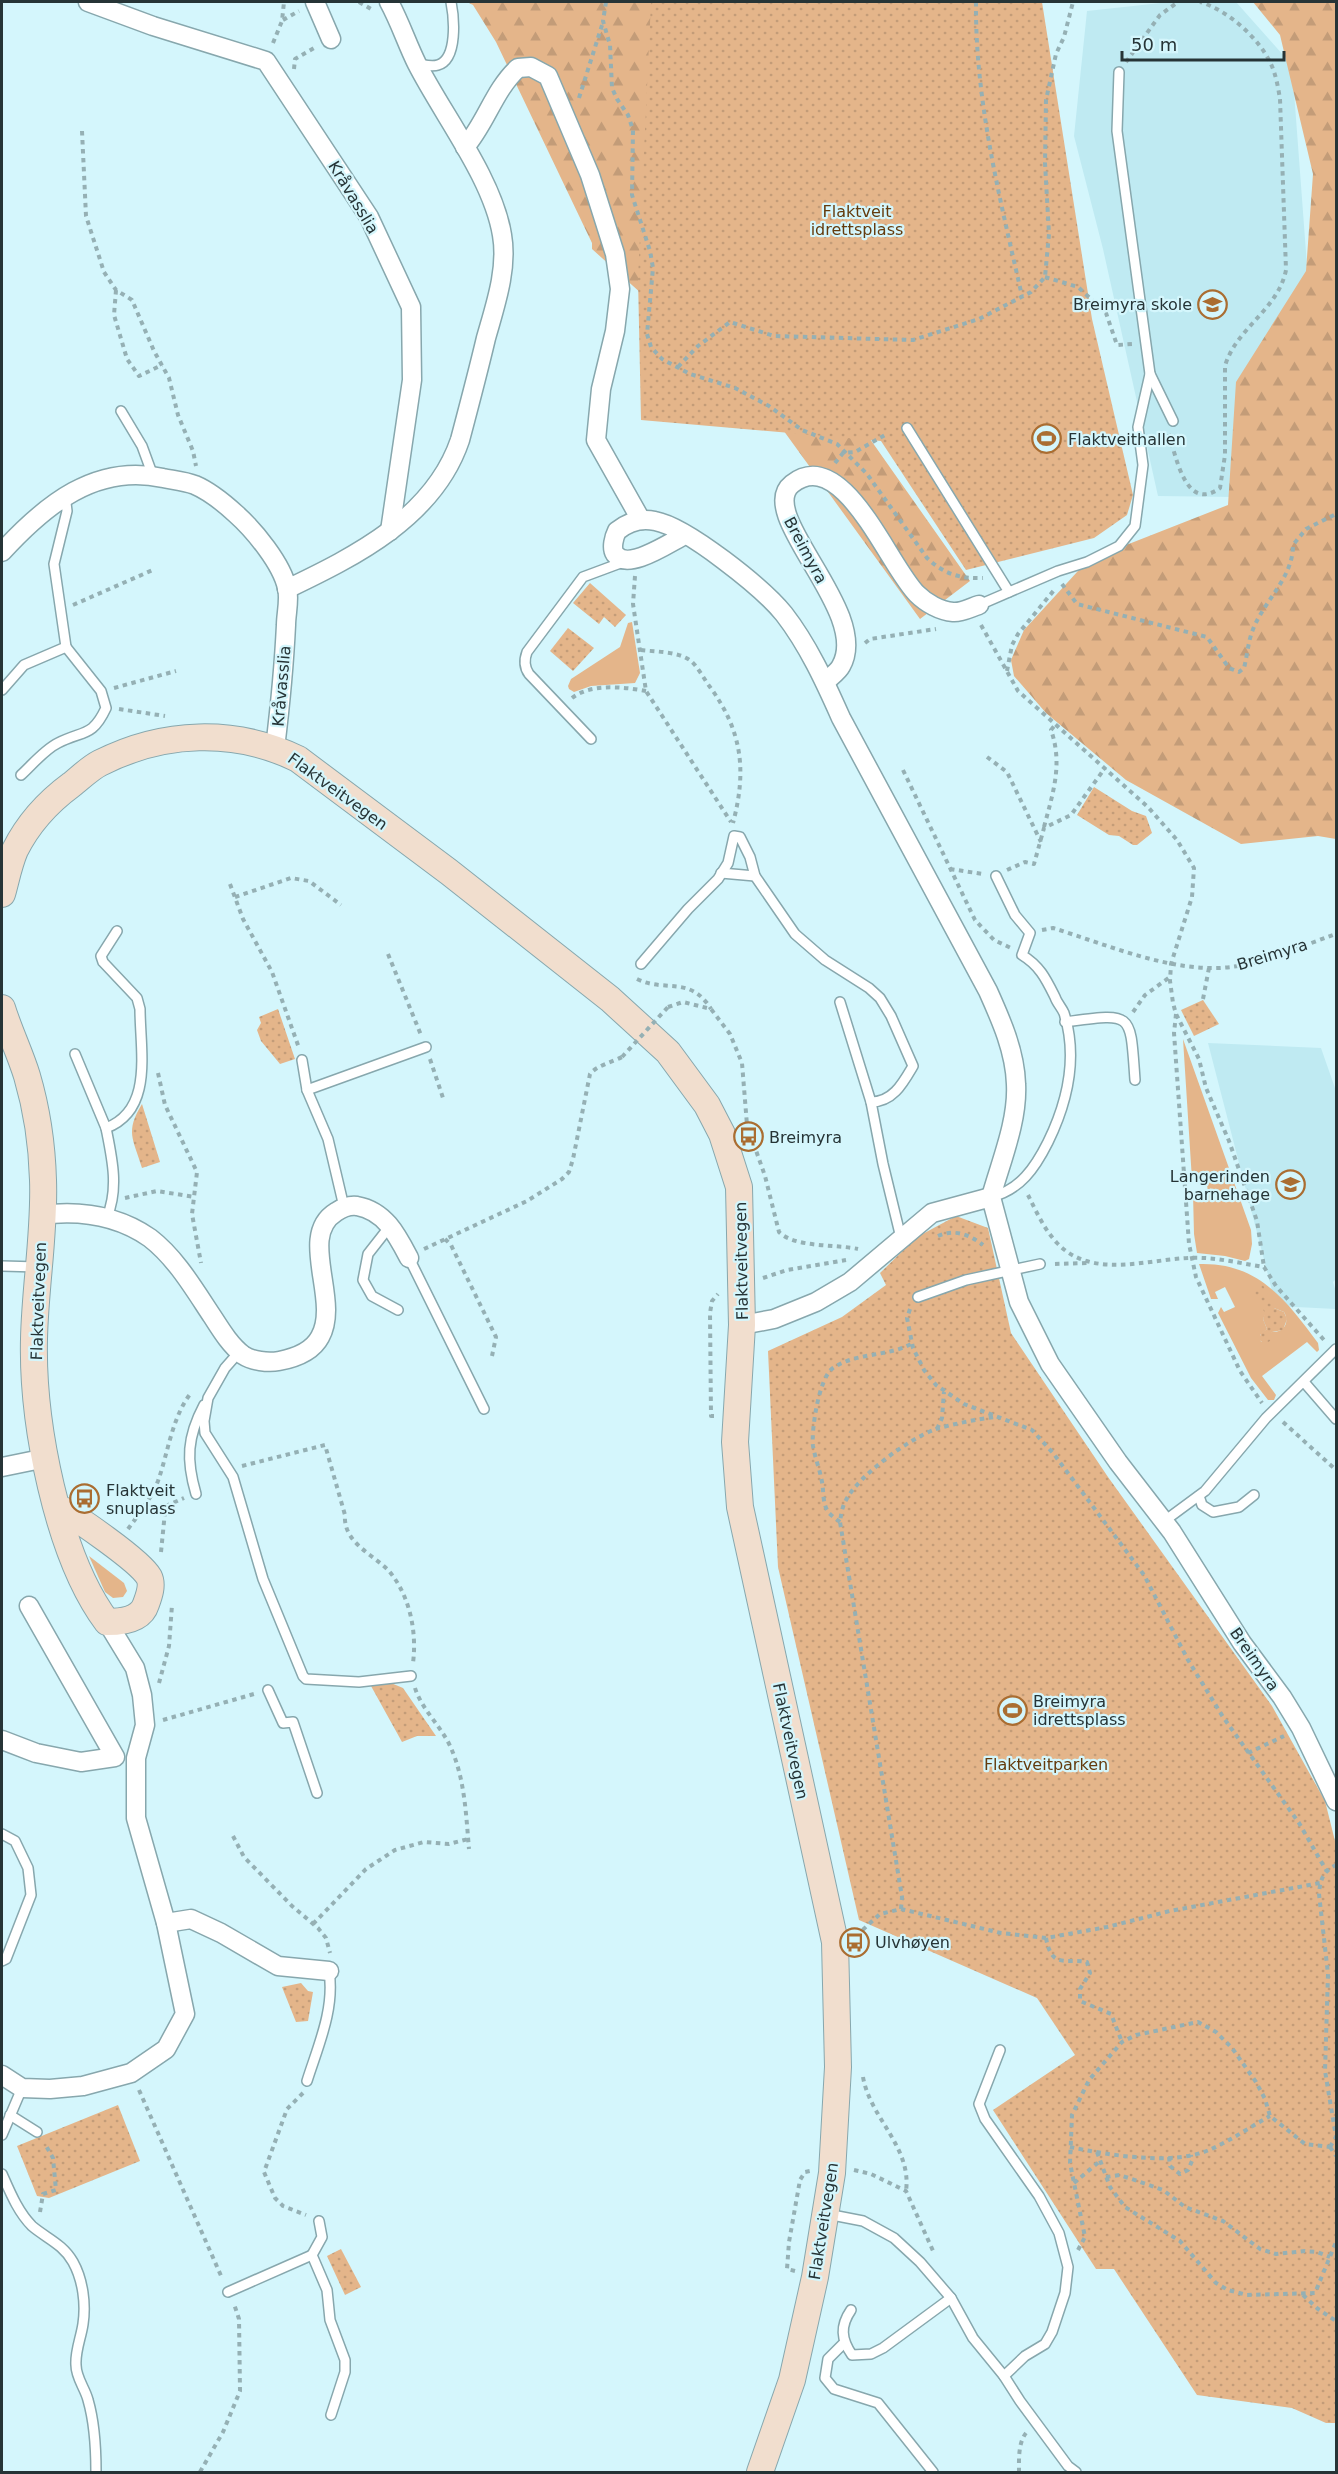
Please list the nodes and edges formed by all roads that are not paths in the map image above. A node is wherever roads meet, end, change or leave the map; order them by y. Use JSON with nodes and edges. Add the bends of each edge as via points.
{"nodes":[{"id":1,"x":88,"y":2,"type":"edge"},
{"id":2,"x":315,"y":2,"type":"edge"},
{"id":3,"x":389,"y":2,"type":"edge"},
{"id":4,"x":451,"y":2,"type":"edge"},
{"id":5,"x":324,"y":41,"type":"road end"},
{"id":6,"x":416,"y":63,"type":"junction"},
{"id":7,"x":1119,"y":72,"type":"road end"},
{"id":8,"x":465,"y":147,"type":"junction"},
{"id":9,"x":1150,"y":374,"type":"junction"},
{"id":10,"x":121,"y":411,"type":"dead end"},
{"id":11,"x":1173,"y":421,"type":"dead end"},
{"id":12,"x":907,"y":428,"type":"dead end"},
{"id":13,"x":153,"y":476,"type":"junction"},
{"id":14,"x":65,"y":495,"type":"junction"},
{"id":15,"x":641,"y":520,"type":"junction"},
{"id":16,"x":390,"y":531,"type":"junction"},
{"id":17,"x":685,"y":535,"type":"junction"},
{"id":18,"x":2,"y":552,"type":"edge"},
{"id":19,"x":631,"y":561,"type":"junction"},
{"id":20,"x":287,"y":589,"type":"junction"},
{"id":21,"x":1009,"y":592,"type":"junction"},
{"id":22,"x":975,"y":606,"type":"joint"},
{"id":23,"x":66,"y":647,"type":"junction"},
{"id":24,"x":825,"y":682,"type":"junction"},
{"id":25,"x":2,"y":690,"type":"edge"},
{"id":26,"x":591,"y":739,"type":"dead end"},
{"id":27,"x":275,"y":748,"type":"junction"},
{"id":28,"x":21,"y":774,"type":"dead end"},
{"id":29,"x":721,"y":873,"type":"junction"},
{"id":30,"x":755,"y":876,"type":"junction"},
{"id":31,"x":996,"y":876,"type":"road end"},
{"id":32,"x":2,"y":894,"type":"edge"},
{"id":33,"x":117,"y":931,"type":"dead end"},
{"id":34,"x":641,"y":964,"type":"road end"},
{"id":35,"x":840,"y":1002,"type":"dead end"},
{"id":36,"x":2,"y":1008,"type":"edge"},
{"id":37,"x":1065,"y":1022,"type":"junction"},
{"id":38,"x":426,"y":1047,"type":"road end"},
{"id":39,"x":75,"y":1054,"type":"dead end"},
{"id":40,"x":302,"y":1060,"type":"road end"},
{"id":41,"x":1135,"y":1080,"type":"dead end"},
{"id":42,"x":307,"y":1090,"type":"junction"},
{"id":43,"x":871,"y":1102,"type":"junction"},
{"id":44,"x":106,"y":1128,"type":"junction"},
{"id":45,"x":991,"y":1197,"type":"junction"},
{"id":46,"x":344,"y":1207,"type":"junction"},
{"id":47,"x":110,"y":1210,"type":"junction"},
{"id":48,"x":41,"y":1215,"type":"junction"},
{"id":49,"x":390,"y":1226,"type":"junction"},
{"id":50,"x":897,"y":1243,"type":"junction"},
{"id":51,"x":409,"y":1258,"type":"joint"},
{"id":52,"x":1040,"y":1264,"type":"road end"},
{"id":53,"x":2,"y":1266,"type":"edge"},
{"id":54,"x":38,"y":1268,"type":"junction"},
{"id":55,"x":1002,"y":1272,"type":"junction"},
{"id":56,"x":918,"y":1297,"type":"road end"},
{"id":57,"x":398,"y":1310,"type":"dead end"},
{"id":58,"x":742,"y":1325,"type":"junction"},
{"id":59,"x":1336,"y":1349,"type":"edge"},
{"id":60,"x":240,"y":1351,"type":"junction"},
{"id":61,"x":1304,"y":1382,"type":"junction"},
{"id":62,"x":208,"y":1398,"type":"junction"},
{"id":63,"x":484,"y":1409,"type":"dead end"},
{"id":64,"x":1336,"y":1419,"type":"edge"},
{"id":65,"x":46,"y":1458,"type":"junction"},
{"id":66,"x":2,"y":1467,"type":"edge"},
{"id":67,"x":196,"y":1494,"type":"road end"},
{"id":68,"x":1254,"y":1495,"type":"dead end"},
{"id":69,"x":1199,"y":1496,"type":"junction"},
{"id":70,"x":57,"y":1507,"type":"junction"},
{"id":71,"x":1163,"y":1522,"type":"junction"},
{"id":72,"x":28,"y":1606,"type":"dead end"},
{"id":73,"x":107,"y":1622,"type":"junction"},
{"id":74,"x":411,"y":1677,"type":"road end"},
{"id":75,"x":268,"y":1690,"type":"road end"},
{"id":76,"x":2,"y":1740,"type":"edge"},
{"id":77,"x":115,"y":1757,"type":"junction"},
{"id":78,"x":136,"y":1758,"type":"junction"},
{"id":79,"x":317,"y":1794,"type":"dead end"},
{"id":80,"x":1336,"y":1801,"type":"edge"},
{"id":81,"x":2,"y":1834,"type":"edge"},
{"id":82,"x":166,"y":1923,"type":"junction"},
{"id":83,"x":2,"y":1961,"type":"edge"},
{"id":84,"x":329,"y":1971,"type":"joint"},
{"id":85,"x":1000,"y":2050,"type":"dead end"},
{"id":86,"x":2,"y":2075,"type":"edge"},
{"id":87,"x":307,"y":2081,"type":"road end"},
{"id":88,"x":22,"y":2088,"type":"junction"},
{"id":89,"x":10,"y":2115,"type":"junction"},
{"id":90,"x":37,"y":2132,"type":"road end"},
{"id":91,"x":2,"y":2135,"type":"edge"},
{"id":92,"x":2,"y":2174,"type":"edge"},
{"id":93,"x":825,"y":2214,"type":"junction"},
{"id":94,"x":319,"y":2221,"type":"road end"},
{"id":95,"x":312,"y":2255,"type":"junction"},
{"id":96,"x":228,"y":2292,"type":"road end"},
{"id":97,"x":951,"y":2298,"type":"junction"},
{"id":98,"x":851,"y":2310,"type":"dead end"},
{"id":99,"x":844,"y":2343,"type":"junction"},
{"id":100,"x":1004,"y":2376,"type":"junction"},
{"id":101,"x":331,"y":2415,"type":"dead end"},
{"id":102,"x":96,"y":2472,"type":"edge"},
{"id":103,"x":760,"y":2472,"type":"edge"},
{"id":104,"x":933,"y":2472,"type":"edge"},
{"id":105,"x":1076,"y":2472,"type":"edge"}],
"edges":[{"from":1,"to":16,"type":"street","name":"Kråvasslia","via":[[266,61],[369,217],[411,307],[412,380]]},
{"from":2,"to":5,"type":"street"},
{"from":3,"to":6,"type":"street"},
{"from":4,"to":6,"type":"lane","via":[[453,36],[444,61],[435,67]]},
{"from":6,"to":8,"type":"street"},
{"from":7,"to":9,"type":"lane","via":[[1118,131]]},
{"from":8,"to":15,"type":"street","via":[[478,132],[505,80],[518,68],[531,67],[548,76],[590,175],[615,254],[620,289],[601,389],[596,440]]},
{"from":8,"to":16,"type":"street","via":[[492,202],[502,236],[498,293],[453,461],[439,485]]},
{"from":9,"to":11,"type":"lane"},
{"from":9,"to":21,"type":"lane","via":[[1138,427],[1143,465],[1135,526],[1119,546]]},
{"from":10,"to":13,"type":"lane","via":[[142,446]]},
{"from":12,"to":21,"type":"lane"},
{"from":13,"to":14,"type":"street","name":"Kråvasslia","via":[[120,475],[90,482]]},
{"from":13,"to":20,"type":"street","name":"Kråvasslia","via":[[194,485],[223,503],[245,522],[269,552]]},
{"from":14,"to":18,"type":"street","name":"Kråvasslia","via":[[28,523]]},
{"from":14,"to":23,"type":"lane","via":[[67,512],[54,564]]},
{"from":15,"to":17,"type":"street","name":"Breimyra","via":[[663,523]]},
{"from":15,"to":19,"type":"street","via":[[625,525],[615,536],[616,555]]},
{"from":16,"to":20,"type":"street","via":[[337,565]]},
{"from":17,"to":19,"type":"street"},
{"from":17,"to":24,"type":"street","name":"Breimyra","via":[[754,582],[795,632]]},
{"from":19,"to":26,"type":"lane","via":[[583,577],[527,652],[526,669]]},
{"from":20,"to":27,"type":"street","name":"Kråvasslia","via":[[284,672]]},
{"from":21,"to":22,"type":"lane"},
{"from":22,"to":24,"type":"street","name":"Breimyra","via":[[954,612],[935,607],[918,595],[859,509],[832,480],[817,475],[802,477],[789,486],[784,499],[786,514],[845,624],[847,646],[841,666]]},
{"from":23,"to":25,"type":"lane","via":[[24,665]]},
{"from":23,"to":28,"type":"lane","via":[[101,691],[106,708],[93,730],[56,744]]},
{"from":24,"to":45,"type":"street","name":"Breimyra","via":[[1005,1030],[1015,1070],[1016,1100]]},
{"from":27,"to":32,"type":"main road","name":"Flaktveitvegen","via":[[221,738],[174,739],[143,746],[99,764],[51,800],[31,826],[15,851]]},
{"from":27,"to":58,"type":"main road","name":"Flaktveitvegen","via":[[298,759],[449,872],[610,999],[668,1052],[707,1105],[722,1134],[739,1187]]},
{"from":29,"to":30,"type":"lane"},
{"from":29,"to":30,"type":"lane","via":[[734,836],[740,837]]},
{"from":29,"to":34,"type":"lane"},
{"from":30,"to":43,"type":"lane","via":[[795,934],[825,960],[869,988],[891,1016],[913,1066],[899,1089],[881,1102]]},
{"from":31,"to":37,"type":"lane","via":[[1030,933],[1022,955],[1040,968]]},
{"from":33,"to":44,"type":"lane","via":[[101,956],[137,998],[141,1090],[123,1119]]},
{"from":35,"to":43,"type":"lane"},
{"from":36,"to":48,"type":"main road","name":"Flaktveitvegen","via":[[27,1076],[38,1122],[43,1181]]},
{"from":37,"to":41,"type":"lane","via":[[1106,1017],[1125,1021],[1132,1035]]},
{"from":37,"to":45,"type":"lane","via":[[1070,1074],[1062,1115],[1035,1168],[1006,1194]]},
{"from":38,"to":42,"type":"lane"},
{"from":39,"to":44,"type":"lane"},
{"from":40,"to":42,"type":"lane"},
{"from":42,"to":46,"type":"lane","via":[[328,1138]]},
{"from":43,"to":50,"type":"lane"},
{"from":44,"to":47,"type":"lane","via":[[113,1161]]},
{"from":45,"to":50,"type":"street","via":[[932,1212]]},
{"from":45,"to":55,"type":"street","name":"Breimyra"},
{"from":46,"to":49,"type":"street","via":[[354,1205],[372,1210]]},
{"from":46,"to":60,"type":"street","via":[[330,1215],[318,1245],[327,1313],[320,1337],[296,1357],[276,1362],[262,1362]]},
{"from":47,"to":48,"type":"street"},
{"from":47,"to":60,"type":"street","via":[[151,1239],[182,1271],[225,1336]]},
{"from":48,"to":54,"type":"main road","name":"Flaktveitvegen"},
{"from":49,"to":51,"type":"street"},
{"from":49,"to":57,"type":"lane","via":[[368,1254],[363,1280],[372,1296]]},
{"from":50,"to":58,"type":"street","via":[[850,1282],[816,1302],[774,1319]]},
{"from":51,"to":63,"type":"lane"},
{"from":52,"to":55,"type":"lane"},
{"from":53,"to":54,"type":"lane"},
{"from":54,"to":65,"type":"main road","name":"Flaktveitvegen","via":[[34,1342]]},
{"from":55,"to":56,"type":"lane"},
{"from":55,"to":71,"type":"street","name":"Breimyra","via":[[1059,1379]]},
{"from":58,"to":93,"type":"main road","name":"Flaktveitvegen","via":[[735,1442],[740,1507],[835,1942],[838,2067],[832,2173]]},
{"from":59,"to":61,"type":"lane"},
{"from":60,"to":62,"type":"lane"},
{"from":61,"to":64,"type":"lane"},
{"from":61,"to":69,"type":"lane"},
{"from":62,"to":67,"type":"lane","via":[[198,1417],[188,1456]]},
{"from":62,"to":74,"type":"lane","via":[[206,1433],[233,1478],[267,1588],[303,1676],[359,1682]]},
{"from":65,"to":66,"type":"street"},
{"from":65,"to":70,"type":"main road","name":"Flaktveitvegen"},
{"from":68,"to":69,"type":"lane","via":[[1239,1507],[1213,1512],[1202,1505]]},
{"from":69,"to":71,"type":"lane"},
{"from":70,"to":73,"type":"main road","name":"Flaktveitvegen","via":[[78,1571],[92,1602]]},
{"from":70,"to":73,"type":"main road","via":[[73,1515],[150,1578],[145,1609],[123,1622]]},
{"from":71,"to":80,"type":"street","name":"Breimyra","via":[[1282,1697]]},
{"from":72,"to":77,"type":"street"},
{"from":73,"to":78,"type":"street","name":"Flaktveitvegen","via":[[135,1668],[142,1695],[145,1725]]},
{"from":75,"to":79,"type":"lane","via":[[283,1723],[293,1722]]},
{"from":76,"to":77,"type":"street","via":[[36,1754],[81,1762]]},
{"from":77,"to":78,"type":"street"},
{"from":78,"to":82,"type":"street","name":"Flaktveitvegen","via":[[136,1818]]},
{"from":81,"to":83,"type":"lane","via":[[15,1841],[28,1868],[31,1895]]},
{"from":82,"to":84,"type":"street","via":[[191,1919],[278,1966]]},
{"from":82,"to":88,"type":"street","name":"Flaktveitvegen","via":[[185,2014],[166,2049],[131,2073],[83,2086]]},
{"from":84,"to":87,"type":"lane","via":[[332,1988],[326,2022]]},
{"from":85,"to":100,"type":"lane","via":[[979,2104],[985,2119],[1039,2196],[1059,2233],[1068,2266],[1065,2293],[1052,2332],[1045,2344]]},
{"from":86,"to":88,"type":"street"},
{"from":88,"to":89,"type":"lane"},
{"from":89,"to":90,"type":"lane"},
{"from":89,"to":91,"type":"lane"},
{"from":92,"to":102,"type":"lane","via":[[14,2202],[30,2223],[67,2251],[74,2264],[84,2298],[75,2364],[96,2434]]},
{"from":93,"to":97,"type":"lane","via":[[863,2221],[894,2238]]},
{"from":93,"to":103,"type":"main road","name":"Flaktveitvegen","via":[[792,2380]]},
{"from":94,"to":95,"type":"lane","via":[[322,2237]]},
{"from":95,"to":96,"type":"lane"},
{"from":95,"to":101,"type":"lane","via":[[327,2290],[330,2320],[345,2360]]},
{"from":97,"to":99,"type":"lane","via":[[871,2354],[852,2355]]},
{"from":97,"to":100,"type":"lane","via":[[973,2338]]},
{"from":98,"to":99,"type":"lane","via":[[846,2318]]},
{"from":99,"to":104,"type":"lane","via":[[828,2359],[825,2378],[834,2389],[878,2403]]},
{"from":100,"to":105,"type":"lane"}]}
